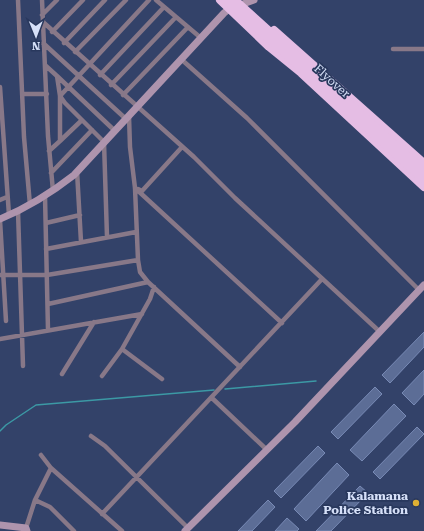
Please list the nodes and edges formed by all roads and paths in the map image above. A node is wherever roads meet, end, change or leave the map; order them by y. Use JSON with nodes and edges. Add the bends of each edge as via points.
{"nodes":[{"id":1,"x":18,"y":0,"type":"edge"},
{"id":2,"x":42,"y":0,"type":"edge"},
{"id":3,"x":57,"y":0,"type":"edge"},
{"id":4,"x":82,"y":0,"type":"edge"},
{"id":5,"x":105,"y":0,"type":"edge"},
{"id":6,"x":126,"y":0,"type":"edge"},
{"id":7,"x":149,"y":0,"type":"edge"},
{"id":8,"x":156,"y":0,"type":"edge"},
{"id":9,"x":254,"y":0,"type":"edge"},
{"id":10,"x":239,"y":1,"type":"edge"},
{"id":11,"x":226,"y":2,"type":"edge"},
{"id":12,"x":164,"y":7,"type":"junction"},
{"id":13,"x":42,"y":15,"type":"junction"},
{"id":14,"x":176,"y":17,"type":"junction"},
{"id":15,"x":42,"y":22,"type":"junction"},
{"id":16,"x":188,"y":27,"type":"junction"},
{"id":17,"x":52,"y":32,"type":"junction"},
{"id":18,"x":201,"y":38,"type":"junction"},
{"id":19,"x":64,"y":42,"type":"junction"},
{"id":20,"x":43,"y":43,"type":"junction"},
{"id":21,"x":393,"y":49,"type":"dead end"},
{"id":22,"x":424,"y":49,"type":"edge"},
{"id":23,"x":75,"y":52,"type":"junction"},
{"id":24,"x":181,"y":59,"type":"junction"},
{"id":25,"x":88,"y":65,"type":"junction"},
{"id":26,"x":46,"y":66,"type":"junction"},
{"id":27,"x":100,"y":75,"type":"junction"},
{"id":28,"x":57,"y":76,"type":"junction"},
{"id":29,"x":78,"y":76,"type":"junction"},
{"id":30,"x":111,"y":85,"type":"junction"},
{"id":31,"x":68,"y":86,"type":"junction"},
{"id":32,"x":0,"y":87,"type":"edge"},
{"id":33,"x":22,"y":94,"type":"junction"},
{"id":34,"x":47,"y":94,"type":"junction"},
{"id":35,"x":123,"y":95,"type":"junction"},
{"id":36,"x":60,"y":96,"type":"junction"},
{"id":37,"x":136,"y":108,"type":"junction"},
{"id":38,"x":127,"y":118,"type":"junction"},
{"id":39,"x":82,"y":120,"type":"junction"},
{"id":40,"x":92,"y":130,"type":"junction"},
{"id":41,"x":1,"y":131,"type":"edge"},
{"id":42,"x":115,"y":131,"type":"junction"},
{"id":43,"x":60,"y":141,"type":"junction"},
{"id":44,"x":104,"y":142,"type":"junction"},
{"id":45,"x":182,"y":147,"type":"junction"},
{"id":46,"x":49,"y":151,"type":"junction"},
{"id":47,"x":424,"y":163,"type":"edge"},
{"id":48,"x":77,"y":171,"type":"junction"},
{"id":49,"x":424,"y":171,"type":"edge"},
{"id":50,"x":51,"y":173,"type":"junction"},
{"id":51,"x":424,"y":180,"type":"edge"},
{"id":52,"x":424,"y":187,"type":"edge"},
{"id":53,"x":135,"y":188,"type":"junction"},
{"id":54,"x":53,"y":191,"type":"junction"},
{"id":55,"x":45,"y":196,"type":"junction"},
{"id":56,"x":7,"y":197,"type":"junction"},
{"id":57,"x":0,"y":200,"type":"edge"},
{"id":58,"x":30,"y":205,"type":"junction"},
{"id":59,"x":18,"y":211,"type":"junction"},
{"id":60,"x":80,"y":215,"type":"junction"},
{"id":61,"x":9,"y":216,"type":"junction"},
{"id":62,"x":0,"y":220,"type":"edge"},
{"id":63,"x":46,"y":223,"type":"junction"},
{"id":64,"x":136,"y":232,"type":"junction"},
{"id":65,"x":107,"y":237,"type":"junction"},
{"id":66,"x":82,"y":242,"type":"junction"},
{"id":67,"x":46,"y":249,"type":"junction"},
{"id":68,"x":138,"y":260,"type":"junction"},
{"id":69,"x":20,"y":274,"type":"junction"},
{"id":70,"x":2,"y":275,"type":"edge"},
{"id":71,"x":47,"y":275,"type":"junction"},
{"id":72,"x":322,"y":279,"type":"junction"},
{"id":73,"x":148,"y":282,"type":"junction"},
{"id":74,"x":154,"y":287,"type":"junction"},
{"id":75,"x":422,"y":288,"type":"edge"},
{"id":76,"x":48,"y":304,"type":"junction"},
{"id":77,"x":142,"y":314,"type":"junction"},
{"id":78,"x":6,"y":321,"type":"dead end"},
{"id":79,"x":94,"y":322,"type":"junction"},
{"id":80,"x":282,"y":323,"type":"junction"},
{"id":81,"x":48,"y":330,"type":"junction"},
{"id":82,"x":380,"y":332,"type":"junction"},
{"id":83,"x":22,"y":335,"type":"junction"},
{"id":84,"x":0,"y":339,"type":"edge"},
{"id":85,"x":122,"y":349,"type":"junction"},
{"id":86,"x":23,"y":366,"type":"dead end"},
{"id":87,"x":240,"y":368,"type":"junction"},
{"id":88,"x":62,"y":374,"type":"dead end"},
{"id":89,"x":102,"y":376,"type":"dead end"},
{"id":90,"x":162,"y":379,"type":"dead end"},
{"id":91,"x":212,"y":398,"type":"junction"},
{"id":92,"x":91,"y":436,"type":"dead end"},
{"id":93,"x":266,"y":449,"type":"junction"},
{"id":94,"x":41,"y":455,"type":"dead end"},
{"id":95,"x":51,"y":468,"type":"junction"},
{"id":96,"x":137,"y":477,"type":"junction"},
{"id":97,"x":35,"y":500,"type":"junction"},
{"id":98,"x":102,"y":514,"type":"junction"},
{"id":99,"x":0,"y":525,"type":"edge"},
{"id":100,"x":27,"y":529,"type":"edge"},
{"id":101,"x":187,"y":529,"type":"edge"},
{"id":102,"x":74,"y":531,"type":"edge"},
{"id":103,"x":122,"y":531,"type":"edge"}],
"edges":[{"from":1,"to":33,"type":"street"},
{"from":2,"to":13,"type":"street"},
{"from":3,"to":13,"type":"street"},
{"from":4,"to":17,"type":"street"},
{"from":5,"to":19,"type":"street"},
{"from":6,"to":23,"type":"street"},
{"from":7,"to":25,"type":"street"},
{"from":8,"to":12,"type":"street"},
{"from":9,"to":10,"type":"street"},
{"from":10,"to":11,"type":"street"},
{"from":10,"to":47,"type":"highway"},
{"from":10,"to":49,"type":"highway","name":"Flyover","bridge":true},
{"from":11,"to":18,"type":"street"},
{"from":11,"to":51,"type":"highway","name":"Flyover","bridge":true},
{"from":11,"to":52,"type":"highway"},
{"from":12,"to":14,"type":"street"},
{"from":12,"to":27,"type":"street"},
{"from":13,"to":15,"type":"street"},
{"from":14,"to":16,"type":"street"},
{"from":14,"to":30,"type":"street"},
{"from":15,"to":17,"type":"street"},
{"from":15,"to":20,"type":"street"},
{"from":16,"to":18,"type":"street"},
{"from":16,"to":35,"type":"street"},
{"from":17,"to":19,"type":"street"},
{"from":18,"to":24,"type":"street"},
{"from":19,"to":23,"type":"street"},
{"from":20,"to":26,"type":"street"},
{"from":20,"to":29,"type":"street"},
{"from":21,"to":22,"type":"street"},
{"from":23,"to":25,"type":"street"},
{"from":24,"to":37,"type":"street"},
{"from":24,"to":75,"type":"street","via":[[247,118]]},
{"from":25,"to":27,"type":"street"},
{"from":25,"to":29,"type":"street"},
{"from":26,"to":28,"type":"street"},
{"from":26,"to":34,"type":"street"},
{"from":27,"to":30,"type":"street"},
{"from":28,"to":31,"type":"street"},
{"from":28,"to":36,"type":"street"},
{"from":29,"to":31,"type":"street"},
{"from":29,"to":38,"type":"street"},
{"from":30,"to":35,"type":"street"},
{"from":31,"to":36,"type":"street"},
{"from":31,"to":42,"type":"street"},
{"from":32,"to":41,"type":"street"},
{"from":33,"to":34,"type":"street"},
{"from":33,"to":58,"type":"street"},
{"from":34,"to":46,"type":"street"},
{"from":35,"to":37,"type":"street"},
{"from":36,"to":39,"type":"street"},
{"from":36,"to":43,"type":"street"},
{"from":37,"to":38,"type":"street"},
{"from":37,"to":45,"type":"street"},
{"from":38,"to":42,"type":"street"},
{"from":38,"to":53,"type":"street"},
{"from":39,"to":40,"type":"street"},
{"from":39,"to":43,"type":"street"},
{"from":40,"to":44,"type":"street"},
{"from":40,"to":50,"type":"street"},
{"from":41,"to":56,"type":"street"},
{"from":42,"to":44,"type":"street"},
{"from":43,"to":46,"type":"street"},
{"from":44,"to":48,"type":"street"},
{"from":44,"to":65,"type":"street"},
{"from":45,"to":53,"type":"street","via":[[142,191]]},
{"from":45,"to":72,"type":"street"},
{"from":46,"to":50,"type":"street"},
{"from":48,"to":54,"type":"street"},
{"from":48,"to":60,"type":"street"},
{"from":50,"to":54,"type":"street"},
{"from":53,"to":64,"type":"street"},
{"from":53,"to":80,"type":"street"},
{"from":54,"to":55,"type":"street"},
{"from":55,"to":58,"type":"street"},
{"from":55,"to":63,"type":"street"},
{"from":56,"to":57,"type":"street"},
{"from":56,"to":61,"type":"street"},
{"from":58,"to":59,"type":"street"},
{"from":59,"to":61,"type":"street"},
{"from":59,"to":69,"type":"street"},
{"from":60,"to":63,"type":"street"},
{"from":60,"to":66,"type":"street"},
{"from":61,"to":62,"type":"street"},
{"from":62,"to":70,"type":"street"},
{"from":63,"to":67,"type":"street"},
{"from":64,"to":65,"type":"street"},
{"from":64,"to":68,"type":"street"},
{"from":65,"to":66,"type":"street"},
{"from":66,"to":67,"type":"street"},
{"from":67,"to":71,"type":"street"},
{"from":68,"to":71,"type":"street"},
{"from":68,"to":73,"type":"street","via":[[140,272]]},
{"from":69,"to":70,"type":"street"},
{"from":69,"to":71,"type":"street"},
{"from":69,"to":83,"type":"street"},
{"from":70,"to":78,"type":"street"},
{"from":71,"to":76,"type":"street"},
{"from":72,"to":80,"type":"street"},
{"from":72,"to":82,"type":"street"},
{"from":73,"to":74,"type":"street"},
{"from":73,"to":76,"type":"street"},
{"from":74,"to":77,"type":"street"},
{"from":74,"to":87,"type":"street"},
{"from":75,"to":82,"type":"street"},
{"from":76,"to":81,"type":"street"},
{"from":77,"to":79,"type":"street"},
{"from":77,"to":85,"type":"street"},
{"from":79,"to":81,"type":"street"},
{"from":79,"to":88,"type":"street"},
{"from":80,"to":87,"type":"street"},
{"from":81,"to":83,"type":"street"},
{"from":82,"to":93,"type":"street"},
{"from":83,"to":84,"type":"street"},
{"from":83,"to":86,"type":"street"},
{"from":85,"to":89,"type":"street"},
{"from":85,"to":90,"type":"street"},
{"from":87,"to":91,"type":"street"},
{"from":91,"to":93,"type":"street"},
{"from":91,"to":96,"type":"street"},
{"from":92,"to":96,"type":"street"},
{"from":93,"to":101,"type":"street"},
{"from":94,"to":95,"type":"street"},
{"from":95,"to":97,"type":"street"},
{"from":95,"to":98,"type":"street"},
{"from":96,"to":98,"type":"street"},
{"from":96,"to":101,"type":"street"},
{"from":97,"to":100,"type":"street"},
{"from":97,"to":102,"type":"street","via":[[50,508]]},
{"from":98,"to":103,"type":"street"},
{"from":99,"to":100,"type":"street"}]}
